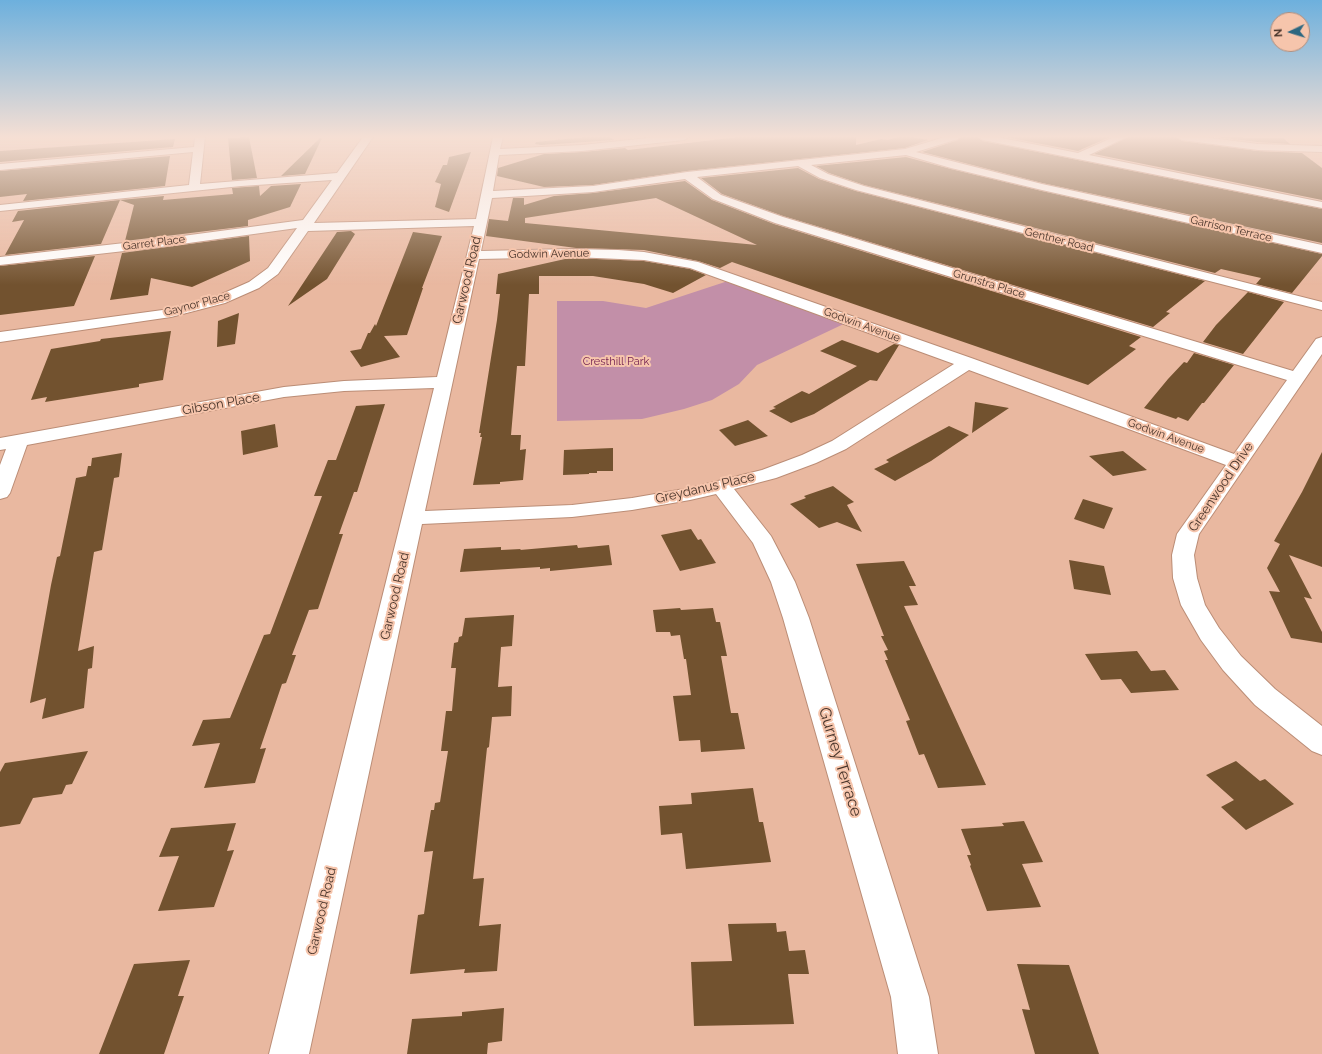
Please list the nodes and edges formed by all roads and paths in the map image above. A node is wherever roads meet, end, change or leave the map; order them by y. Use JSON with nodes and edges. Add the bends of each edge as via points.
{"nodes":[{"id":1,"x":212,"y":186,"type":"edge"},
{"id":2,"x":334,"y":186,"type":"edge"},
{"id":3,"x":489,"y":186,"type":"edge"},
{"id":4,"x":608,"y":186,"type":"edge"},
{"id":5,"x":703,"y":186,"type":"edge"},
{"id":6,"x":855,"y":186,"type":"edge"},
{"id":7,"x":1039,"y":186,"type":"edge"},
{"id":8,"x":1229,"y":186,"type":"edge"},
{"id":9,"x":194,"y":188,"type":"joint"},
{"id":10,"x":487,"y":195,"type":"junction"},
{"id":11,"x":1322,"y":205,"type":"edge"},
{"id":12,"x":0,"y":208,"type":"edge"},
{"id":13,"x":480,"y":222,"type":"junction"},
{"id":14,"x":306,"y":225,"type":"junction"},
{"id":15,"x":1322,"y":249,"type":"edge"},
{"id":16,"x":473,"y":256,"type":"junction"},
{"id":17,"x":0,"y":261,"type":"edge"},
{"id":18,"x":1322,"y":306,"type":"edge"},
{"id":19,"x":0,"y":337,"type":"edge"},
{"id":20,"x":1322,"y":342,"type":"edge"},
{"id":21,"x":968,"y":363,"type":"junction"},
{"id":22,"x":1297,"y":378,"type":"junction"},
{"id":23,"x":444,"y":382,"type":"junction"},
{"id":24,"x":10,"y":442,"type":"edge"},
{"id":25,"x":1238,"y":462,"type":"junction"},
{"id":26,"x":721,"y":487,"type":"junction"},
{"id":27,"x":0,"y":494,"type":"edge"},
{"id":28,"x":413,"y":518,"type":"junction"},
{"id":29,"x":1322,"y":743,"type":"edge"},
{"id":30,"x":289,"y":1054,"type":"edge"},
{"id":31,"x":918,"y":1054,"type":"edge"}],
"edges":[{"from":1,"to":9,"type":"street"},
{"from":2,"to":14,"type":"street","name":"Gaynor Place"},
{"from":3,"to":10,"type":"street","name":"Garwood Road"},
{"from":4,"to":10,"type":"street","via":[[541,194]]},
{"from":5,"to":22,"type":"street","name":"Grunstra Place","via":[[717,197],[779,220]]},
{"from":6,"to":18,"type":"street","name":"Gentner Road"},
{"from":7,"to":15,"type":"street","name":"Garrison Terrace"},
{"from":8,"to":11,"type":"street"},
{"from":9,"to":12,"type":"street"},
{"from":10,"to":13,"type":"street","name":"Garwood Road"},
{"from":13,"to":14,"type":"street","name":"Garret Place"},
{"from":13,"to":16,"type":"street","name":"Garwood Road"},
{"from":14,"to":17,"type":"street","name":"Garret Place"},
{"from":14,"to":19,"type":"street","name":"Gaynor Place","via":[[273,271],[254,285],[220,300],[171,313]]},
{"from":16,"to":21,"type":"street","name":"Godwin Avenue","via":[[604,253],[644,256],[693,265]]},
{"from":16,"to":23,"type":"street","name":"Garwood Road"},
{"from":20,"to":22,"type":"street","name":"Greenwood Drive"},
{"from":21,"to":25,"type":"street","name":"Godwin Avenue"},
{"from":21,"to":26,"type":"street","name":"Greydanus Place","via":[[840,445],[775,472]]},
{"from":22,"to":25,"type":"street","name":"Greenwood Drive"},
{"from":23,"to":24,"type":"street","name":"Gibson Place","via":[[344,386],[284,392]]},
{"from":23,"to":28,"type":"street","name":"Garwood Road"},
{"from":24,"to":27,"type":"street"},
{"from":25,"to":29,"type":"street","name":"Greenwood Drive","via":[[1188,534],[1183,555],[1185,578],[1193,605],[1210,634],[1232,663],[1265,697]]},
{"from":26,"to":28,"type":"street","name":"Greydanus Place","via":[[647,501],[572,511]]},
{"from":26,"to":31,"type":"street","name":"Gurney Terrace","via":[[763,541],[783,582],[796,618],[910,997]]},
{"from":28,"to":30,"type":"street","name":"Garwood Road"}]}
